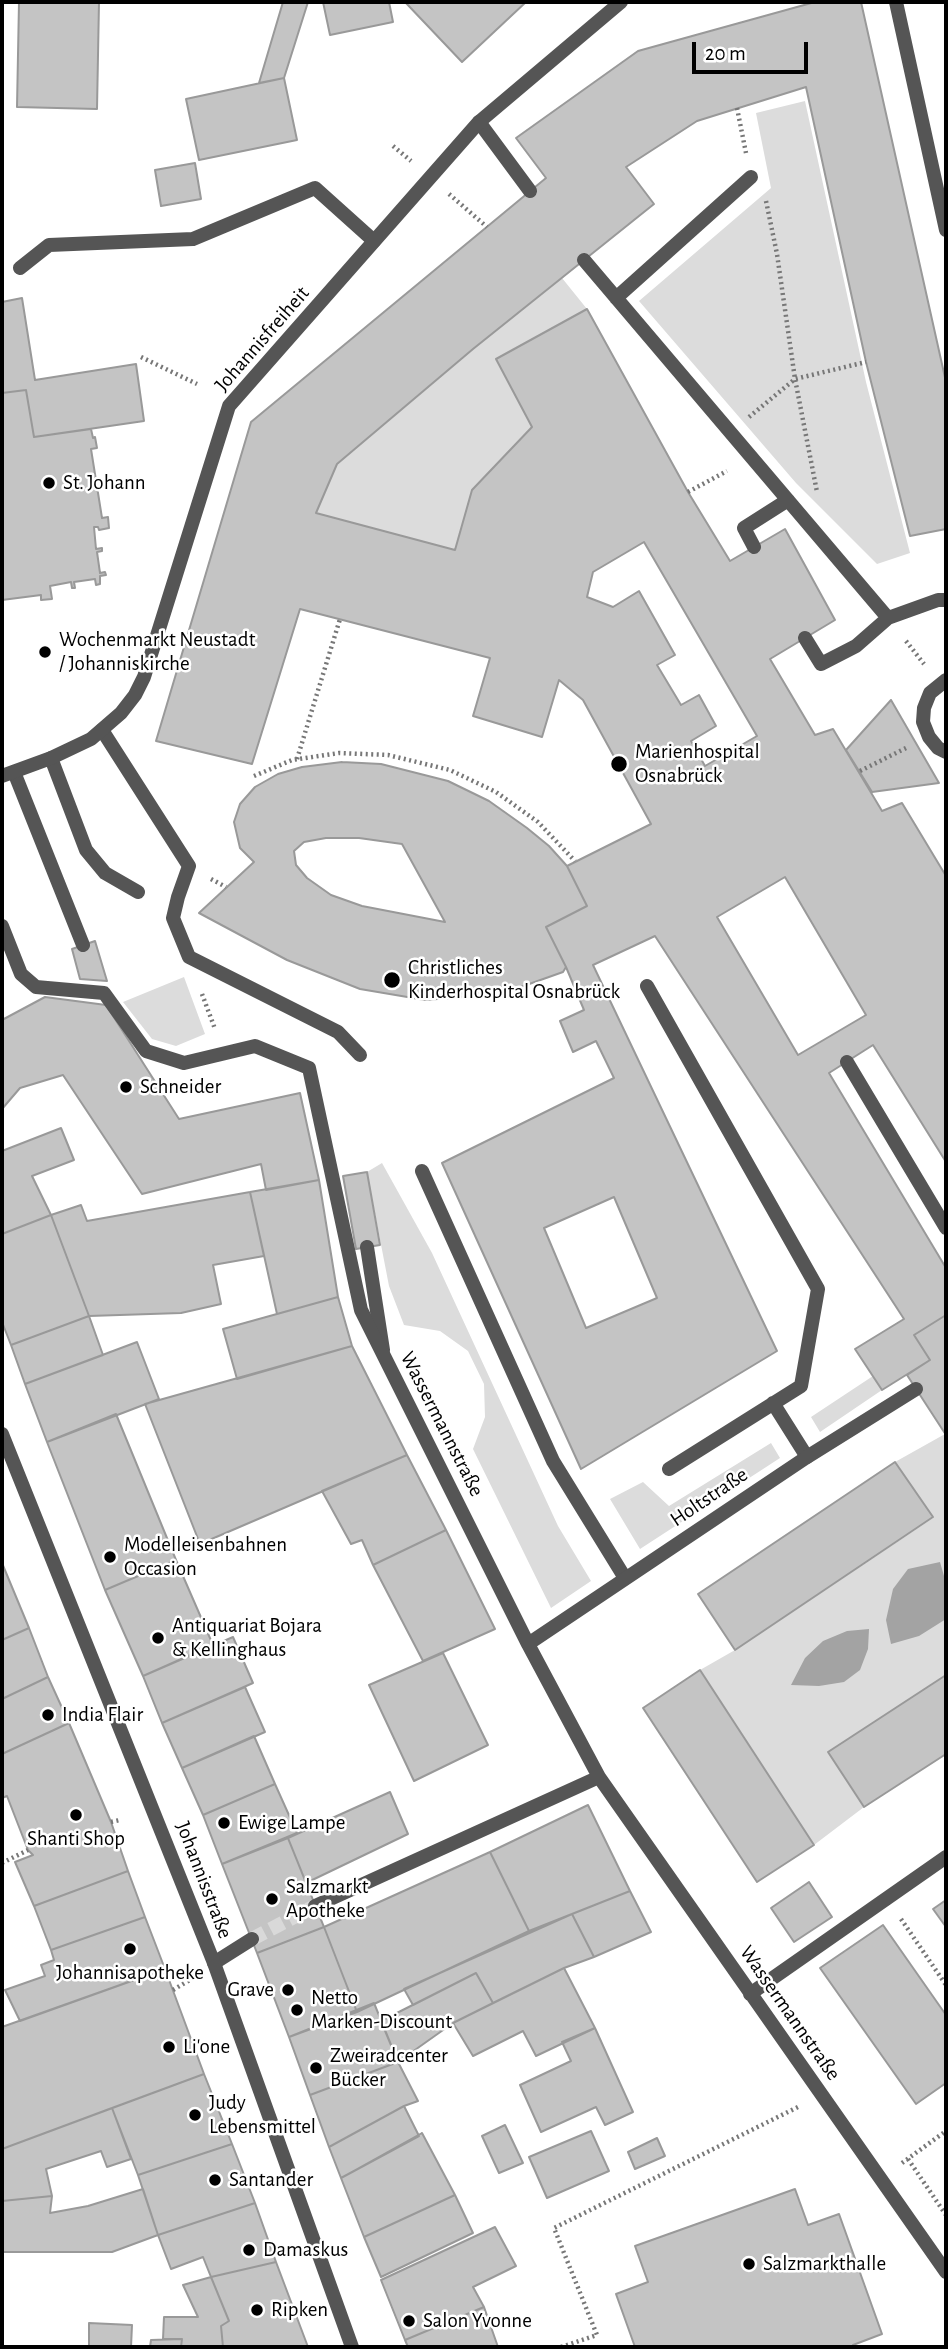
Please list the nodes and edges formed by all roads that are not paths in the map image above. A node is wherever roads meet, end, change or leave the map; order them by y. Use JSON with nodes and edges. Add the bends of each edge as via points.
{"nodes":[{"id":1,"x":621,"y":2,"type":"edge"},
{"id":2,"x":897,"y":2,"type":"edge"},
{"id":3,"x":479,"y":122,"type":"junction"},
{"id":4,"x":751,"y":177,"type":"road end"},
{"id":5,"x":530,"y":191,"type":"dead end"},
{"id":6,"x":946,"y":230,"type":"edge"},
{"id":7,"x":374,"y":241,"type":"junction"},
{"id":8,"x":584,"y":260,"type":"dead end"},
{"id":9,"x":20,"y":268,"type":"dead end"},
{"id":10,"x":616,"y":298,"type":"junction"},
{"id":11,"x":788,"y":500,"type":"junction"},
{"id":12,"x":754,"y":547,"type":"dead end"},
{"id":13,"x":946,"y":600,"type":"edge"},
{"id":14,"x":888,"y":618,"type":"junction"},
{"id":15,"x":806,"y":638,"type":"dead end"},
{"id":16,"x":943,"y":682,"type":"edge"},
{"id":17,"x":102,"y":730,"type":"junction"},
{"id":18,"x":946,"y":752,"type":"edge"},
{"id":19,"x":51,"y":758,"type":"junction"},
{"id":20,"x":8,"y":774,"type":"edge"},
{"id":21,"x":138,"y":892,"type":"dead end"},
{"id":22,"x":2,"y":926,"type":"edge"},
{"id":23,"x":83,"y":945,"type":"dead end"},
{"id":24,"x":647,"y":986,"type":"dead end"},
{"id":25,"x":360,"y":1055,"type":"dead end"},
{"id":26,"x":847,"y":1062,"type":"dead end"},
{"id":27,"x":422,"y":1171,"type":"dead end"},
{"id":28,"x":946,"y":1228,"type":"edge"},
{"id":29,"x":367,"y":1247,"type":"dead end"},
{"id":30,"x":383,"y":1355,"type":"junction"},
{"id":31,"x":916,"y":1389,"type":"dead end"},
{"id":32,"x":773,"y":1403,"type":"junction"},
{"id":33,"x":2,"y":1434,"type":"edge"},
{"id":34,"x":807,"y":1457,"type":"junction"},
{"id":35,"x":669,"y":1469,"type":"dead end"},
{"id":36,"x":625,"y":1578,"type":"junction"},
{"id":37,"x":528,"y":1644,"type":"junction"},
{"id":38,"x":599,"y":1777,"type":"junction"},
{"id":39,"x":946,"y":1857,"type":"edge"},
{"id":40,"x":315,"y":1906,"type":"tunnel mouth"},
{"id":41,"x":252,"y":1939,"type":"tunnel mouth"},
{"id":42,"x":214,"y":1963,"type":"junction"},
{"id":43,"x":751,"y":1994,"type":"junction"},
{"id":44,"x":946,"y":2273,"type":"edge"},
{"id":45,"x":352,"y":2347,"type":"edge"}],
"edges":[{"from":1,"to":3,"type":"street","name":"Johannisfreiheit"},
{"from":2,"to":6,"type":"street"},
{"from":3,"to":5,"type":"street"},
{"from":3,"to":7,"type":"street","name":"Johannisfreiheit"},
{"from":4,"to":10,"type":"street"},
{"from":7,"to":9,"type":"street","via":[[316,188],[193,239],[49,244]]},
{"from":7,"to":17,"type":"street","name":"Johannisfreiheit","via":[[229,407],[150,659],[135,695]]},
{"from":8,"to":10,"type":"street"},
{"from":10,"to":11,"type":"street"},
{"from":11,"to":12,"type":"street","via":[[744,528]]},
{"from":11,"to":14,"type":"street"},
{"from":13,"to":14,"type":"street"},
{"from":14,"to":15,"type":"street","via":[[856,646],[821,664]]},
{"from":16,"to":18,"type":"street","via":[[930,693],[923,722],[929,737]]},
{"from":17,"to":19,"type":"street","name":"Johannisfreiheit"},
{"from":17,"to":25,"type":"street","via":[[189,866],[173,918],[189,957],[338,1032]]},
{"from":19,"to":20,"type":"street","name":"Johannisfreiheit"},
{"from":19,"to":21,"type":"street","via":[[86,850],[105,873]]},
{"from":20,"to":23,"type":"street"},
{"from":22,"to":30,"type":"street","name":"Wassermannstraße","via":[[21,974],[36,987],[104,993],[146,1051],[184,1063],[255,1046],[309,1068],[361,1310]]},
{"from":24,"to":32,"type":"street","via":[[818,1289],[801,1386]]},
{"from":26,"to":28,"type":"street"},
{"from":27,"to":36,"type":"street","via":[[553,1461]]},
{"from":29,"to":30,"type":"street"},
{"from":30,"to":37,"type":"street","name":"Wassermannstraße"},
{"from":31,"to":34,"type":"street","name":"Holtstraße"},
{"from":32,"to":34,"type":"street"},
{"from":32,"to":35,"type":"street"},
{"from":33,"to":42,"type":"street","name":"Johannisstraße"},
{"from":34,"to":36,"type":"street","name":"Holtstraße"},
{"from":36,"to":37,"type":"street","name":"Holtstraße"},
{"from":37,"to":38,"type":"street","name":"Wassermannstraße"},
{"from":38,"to":40,"type":"street"},
{"from":38,"to":43,"type":"street","name":"Wassermannstraße"},
{"from":39,"to":43,"type":"street"},
{"from":41,"to":42,"type":"street"},
{"from":42,"to":45,"type":"street","name":"Johannisstraße"},
{"from":43,"to":44,"type":"street","name":"Wassermannstraße"}]}
